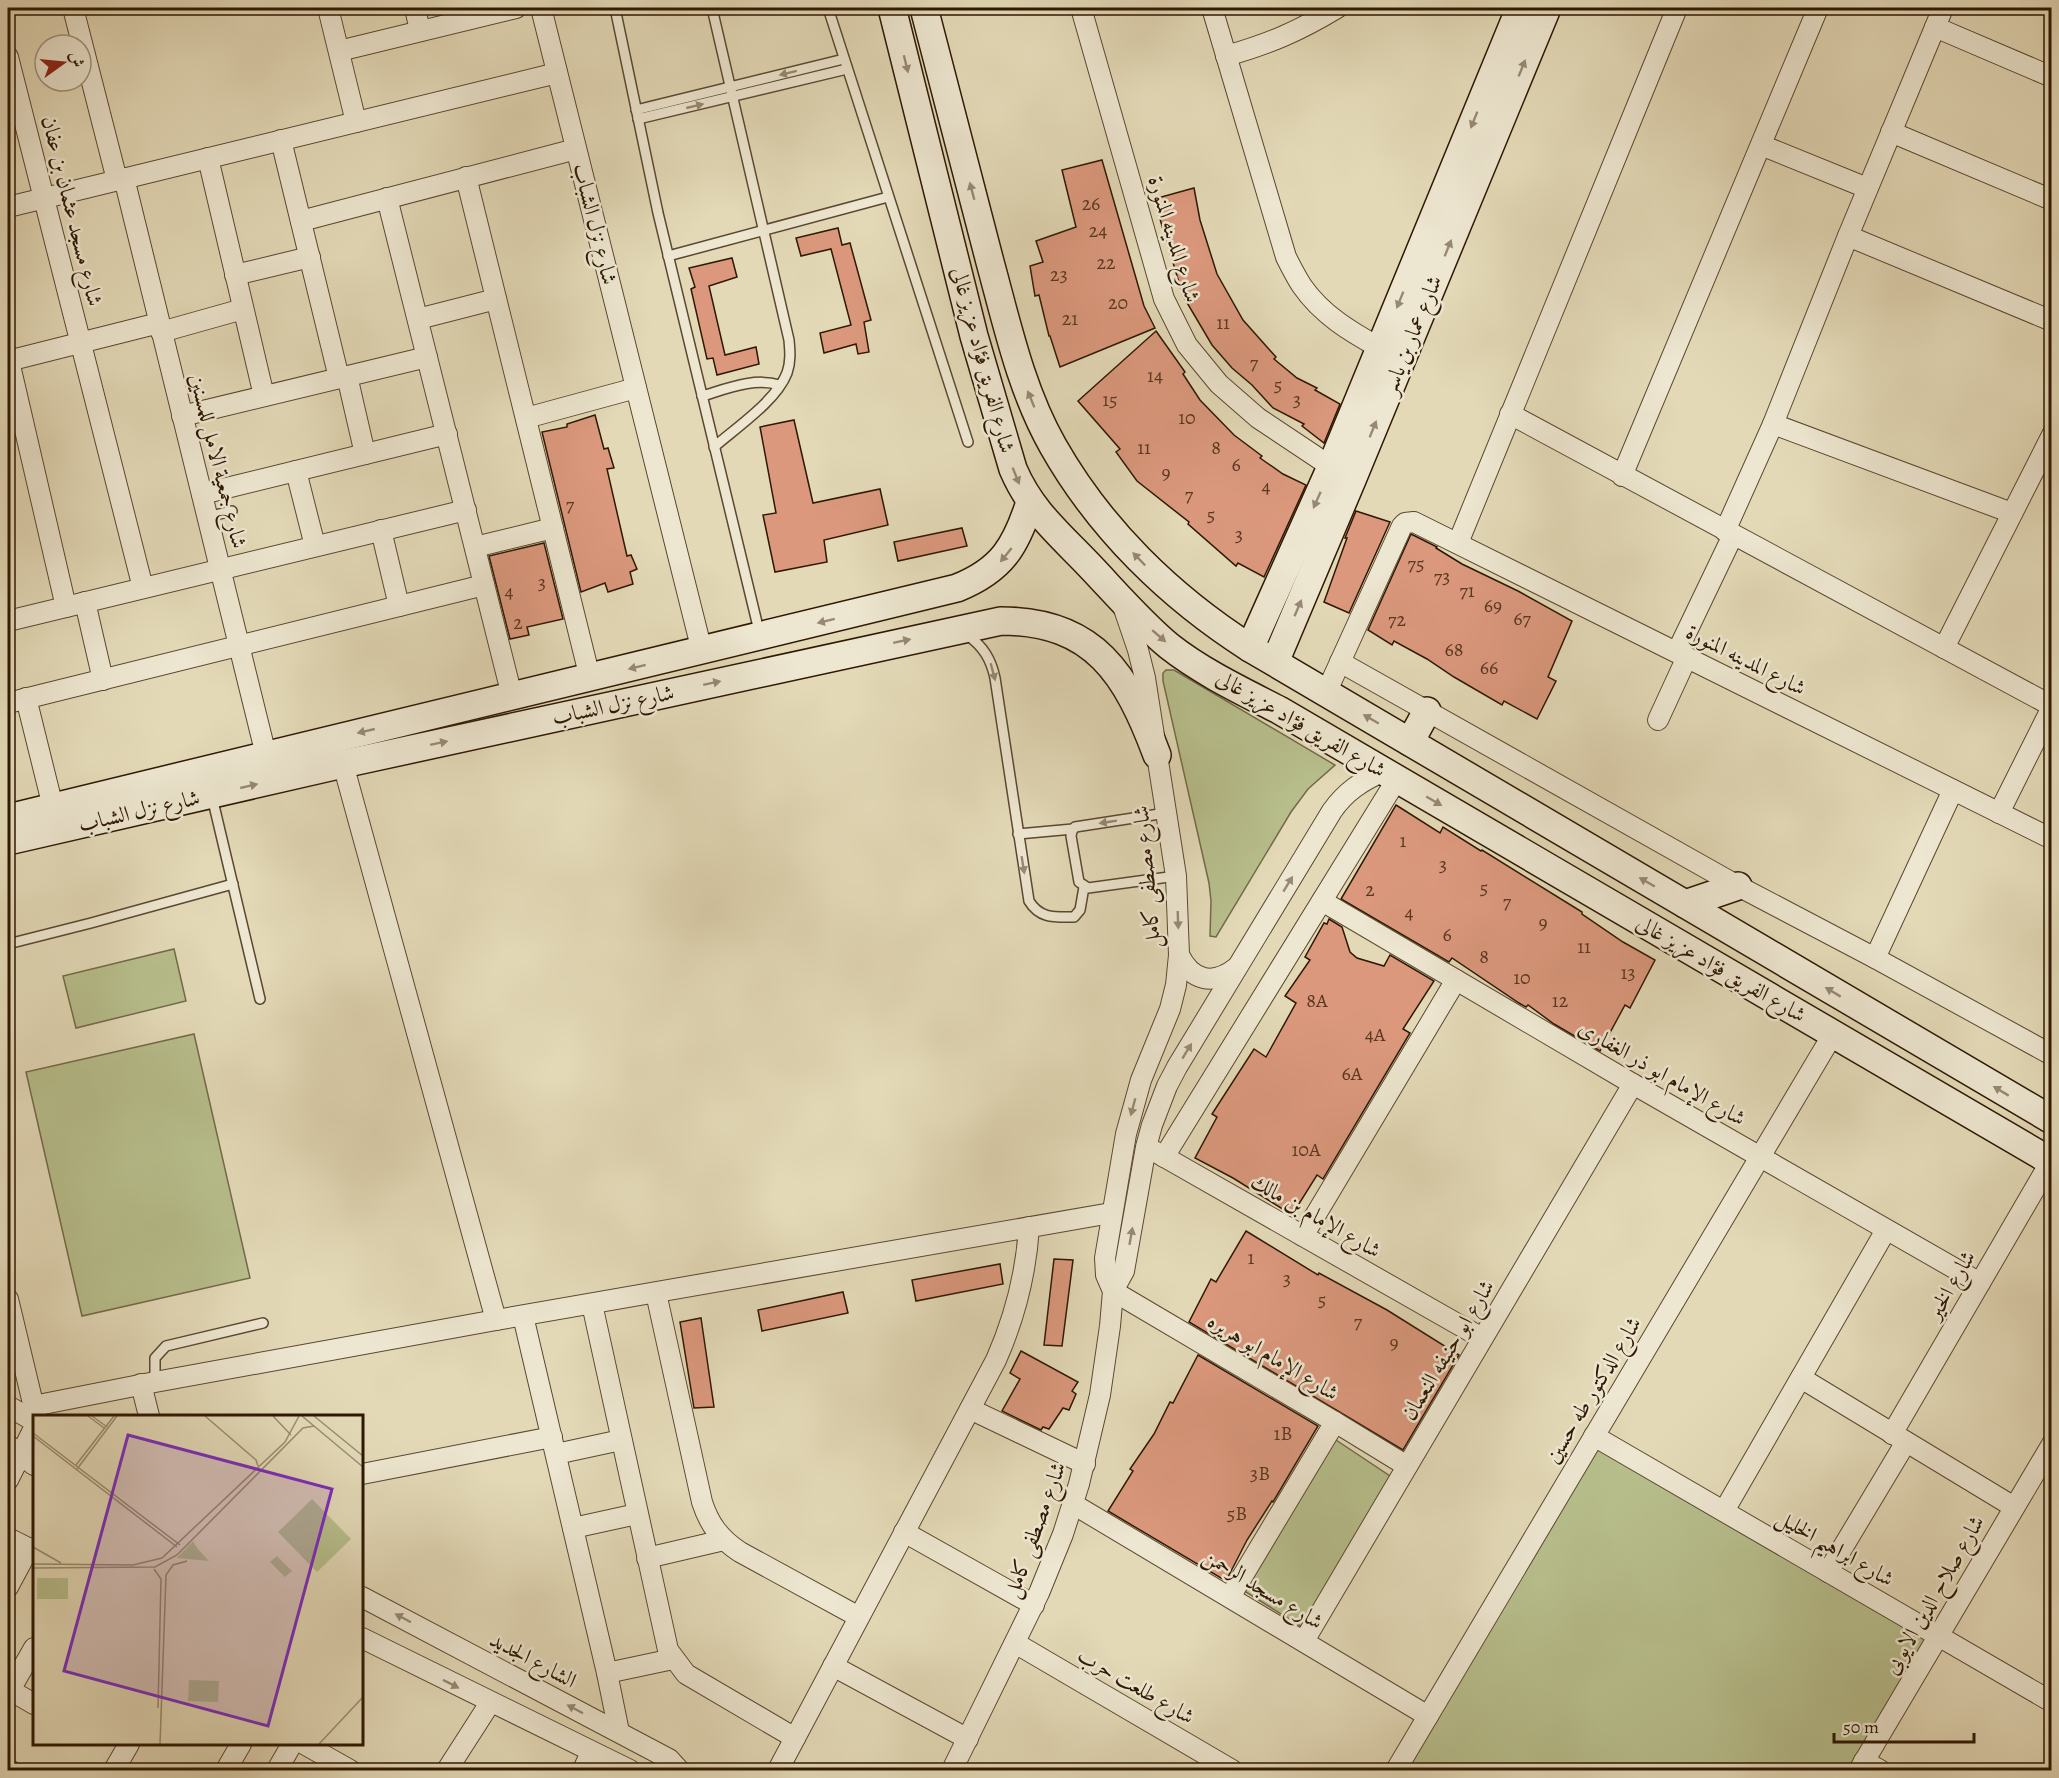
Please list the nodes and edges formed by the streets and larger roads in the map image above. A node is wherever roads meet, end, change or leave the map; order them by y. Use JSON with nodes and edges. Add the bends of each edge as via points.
{"nodes":[{"id":1,"x":73,"y":8,"type":"edge"},
{"id":2,"x":328,"y":8,"type":"edge"},
{"id":3,"x":416,"y":8,"type":"edge"},
{"id":4,"x":516,"y":8,"type":"edge"},
{"id":5,"x":541,"y":8,"type":"edge"},
{"id":6,"x":892,"y":8,"type":"edge"},
{"id":7,"x":924,"y":8,"type":"edge"},
{"id":8,"x":1081,"y":8,"type":"edge"},
{"id":9,"x":1212,"y":8,"type":"edge"},
{"id":10,"x":1337,"y":8,"type":"edge"},
{"id":11,"x":1520,"y":8,"type":"edge"},
{"id":12,"x":1547,"y":8,"type":"edge"},
{"id":13,"x":1677,"y":8,"type":"edge"},
{"id":14,"x":1818,"y":8,"type":"edge"},
{"id":15,"x":1943,"y":8,"type":"edge"},
{"id":16,"x":1935,"y":27,"type":"junction"},
{"id":17,"x":420,"y":31,"type":"junction"},
{"id":18,"x":339,"y":51,"type":"junction"},
{"id":19,"x":1226,"y":56,"type":"junction"},
{"id":20,"x":8,"y":57,"type":"edge"},
{"id":21,"x":557,"y":73,"type":"junction"},
{"id":22,"x":2052,"y":77,"type":"edge"},
{"id":23,"x":356,"y":122,"type":"junction"},
{"id":24,"x":1891,"y":132,"type":"junction"},
{"id":25,"x":281,"y":140,"type":"junction"},
{"id":26,"x":1761,"y":145,"type":"junction"},
{"id":27,"x":576,"y":148,"type":"junction"},
{"id":28,"x":208,"y":158,"type":"junction"},
{"id":29,"x":466,"y":177,"type":"junction"},
{"id":30,"x":120,"y":179,"type":"junction"},
{"id":31,"x":1867,"y":188,"type":"junction"},
{"id":32,"x":44,"y":198,"type":"junction"},
{"id":33,"x":387,"y":198,"type":"junction"},
{"id":34,"x":2052,"y":200,"type":"edge"},
{"id":35,"x":8,"y":207,"type":"edge"},
{"id":36,"x":301,"y":221,"type":"junction"},
{"id":37,"x":981,"y":225,"type":"junction"},
{"id":38,"x":947,"y":227,"type":"junction"},
{"id":39,"x":1848,"y":236,"type":"junction"},
{"id":40,"x":310,"y":257,"type":"junction"},
{"id":41,"x":235,"y":276,"type":"junction"},
{"id":42,"x":496,"y":299,"type":"junction"},
{"id":43,"x":243,"y":309,"type":"junction"},
{"id":44,"x":418,"y":319,"type":"junction"},
{"id":45,"x":2052,"y":321,"type":"edge"},
{"id":46,"x":160,"y":327,"type":"junction"},
{"id":47,"x":1008,"y":329,"type":"junction"},
{"id":48,"x":974,"y":336,"type":"junction"},
{"id":49,"x":81,"y":343,"type":"junction"},
{"id":50,"x":1380,"y":348,"type":"junction"},
{"id":51,"x":427,"y":357,"type":"junction"},
{"id":52,"x":8,"y":361,"type":"edge"},
{"id":53,"x":343,"y":377,"type":"junction"},
{"id":54,"x":636,"y":388,"type":"junction"},
{"id":55,"x":264,"y":396,"type":"junction"},
{"id":56,"x":1510,"y":414,"type":"junction"},
{"id":57,"x":182,"y":416,"type":"junction"},
{"id":58,"x":526,"y":418,"type":"junction"},
{"id":59,"x":1773,"y":424,"type":"junction"},
{"id":60,"x":447,"y":434,"type":"junction"},
{"id":61,"x":2052,"y":435,"type":"edge"},
{"id":62,"x":366,"y":454,"type":"junction"},
{"id":63,"x":296,"y":471,"type":"junction"},
{"id":64,"x":1342,"y":474,"type":"junction"},
{"id":65,"x":1622,"y":476,"type":"junction"},
{"id":66,"x":202,"y":494,"type":"junction"},
{"id":67,"x":1030,"y":502,"type":"junction"},
{"id":68,"x":466,"y":510,"type":"junction"},
{"id":69,"x":2012,"y":513,"type":"junction"},
{"id":70,"x":553,"y":528,"type":"junction"},
{"id":71,"x":381,"y":530,"type":"junction"},
{"id":72,"x":1729,"y":533,"type":"junction"},
{"id":73,"x":1458,"y":543,"type":"junction"},
{"id":74,"x":315,"y":546,"type":"junction"},
{"id":75,"x":475,"y":547,"type":"junction"},
{"id":76,"x":220,"y":569,"type":"junction"},
{"id":77,"x":484,"y":585,"type":"junction"},
{"id":78,"x":143,"y":588,"type":"junction"},
{"id":79,"x":1119,"y":596,"type":"junction"},
{"id":80,"x":85,"y":602,"type":"junction"},
{"id":81,"x":66,"y":606,"type":"junction"},
{"id":82,"x":399,"y":606,"type":"junction"},
{"id":83,"x":8,"y":621,"type":"edge"},
{"id":84,"x":760,"y":637,"type":"junction"},
{"id":85,"x":239,"y":646,"type":"junction"},
{"id":86,"x":1250,"y":648,"type":"junction"},
{"id":87,"x":1944,"y":648,"type":"junction"},
{"id":88,"x":702,"y":651,"type":"junction"},
{"id":89,"x":1682,"y":655,"type":"junction"},
{"id":90,"x":1275,"y":662,"type":"junction"},
{"id":91,"x":1340,"y":662,"type":"junction"},
{"id":92,"x":768,"y":670,"type":"junction"},
{"id":93,"x":590,"y":678,"type":"junction"},
{"id":94,"x":103,"y":680,"type":"junction"},
{"id":95,"x":1326,"y":693,"type":"junction"},
{"id":96,"x":512,"y":696,"type":"junction"},
{"id":97,"x":17,"y":701,"type":"edge"},
{"id":98,"x":2052,"y":706,"type":"edge"},
{"id":99,"x":1427,"y":711,"type":"junction"},
{"id":100,"x":1658,"y":720,"type":"dead end"},
{"id":101,"x":1410,"y":742,"type":"junction"},
{"id":102,"x":266,"y":755,"type":"junction"},
{"id":103,"x":1157,"y":755,"type":"junction"},
{"id":104,"x":343,"y":764,"type":"junction"},
{"id":105,"x":1390,"y":775,"type":"junction"},
{"id":106,"x":1953,"y":790,"type":"junction"},
{"id":107,"x":122,"y":802,"type":"junction"},
{"id":108,"x":52,"y":807,"type":"junction"},
{"id":109,"x":1999,"y":813,"type":"junction"},
{"id":110,"x":8,"y":818,"type":"edge"},
{"id":111,"x":2052,"y":838,"type":"edge"},
{"id":112,"x":8,"y":841,"type":"edge"},
{"id":113,"x":1738,"y":886,"type":"junction"},
{"id":114,"x":1322,"y":901,"type":"junction"},
{"id":115,"x":1685,"y":904,"type":"junction"},
{"id":116,"x":1179,"y":955,"type":"junction"},
{"id":117,"x":1875,"y":958,"type":"junction"},
{"id":118,"x":1236,"y":968,"type":"junction"},
{"id":119,"x":1456,"y":980,"type":"junction"},
{"id":120,"x":1833,"y":1034,"type":"junction"},
{"id":121,"x":2052,"y":1055,"type":"edge"},
{"id":122,"x":1963,"y":1068,"type":"junction"},
{"id":123,"x":1633,"y":1084,"type":"junction"},
{"id":124,"x":1947,"y":1101,"type":"junction"},
{"id":125,"x":2052,"y":1120,"type":"edge"},
{"id":126,"x":1126,"y":1134,"type":"junction"},
{"id":127,"x":1146,"y":1147,"type":"junction"},
{"id":128,"x":1164,"y":1157,"type":"junction"},
{"id":129,"x":1759,"y":1157,"type":"junction"},
{"id":130,"x":2051,"y":1161,"type":"edge"},
{"id":131,"x":1111,"y":1213,"type":"junction"},
{"id":132,"x":1029,"y":1227,"type":"junction"},
{"id":133,"x":1886,"y":1230,"type":"junction"},
{"id":134,"x":1303,"y":1236,"type":"junction"},
{"id":135,"x":1980,"y":1283,"type":"junction"},
{"id":136,"x":1113,"y":1291,"type":"junction"},
{"id":137,"x":656,"y":1293,"type":"junction"},
{"id":138,"x":8,"y":1299,"type":"edge"},
{"id":139,"x":592,"y":1304,"type":"junction"},
{"id":140,"x":523,"y":1316,"type":"junction"},
{"id":141,"x":496,"y":1320,"type":"junction"},
{"id":142,"x":11,"y":1323,"type":"edge"},
{"id":143,"x":1482,"y":1338,"type":"junction"},
{"id":144,"x":1801,"y":1378,"type":"junction"},
{"id":145,"x":148,"y":1383,"type":"junction"},
{"id":146,"x":8,"y":1406,"type":"edge"},
{"id":147,"x":970,"y":1409,"type":"junction"},
{"id":148,"x":35,"y":1414,"type":"edge"},
{"id":149,"x":149,"y":1415,"type":"edge"},
{"id":150,"x":1335,"y":1422,"type":"junction"},
{"id":151,"x":33,"y":1430,"type":"edge"},
{"id":152,"x":1594,"y":1436,"type":"junction"},
{"id":153,"x":1899,"y":1438,"type":"junction"},
{"id":154,"x":621,"y":1440,"type":"junction"},
{"id":155,"x":2052,"y":1444,"type":"edge"},
{"id":156,"x":554,"y":1445,"type":"junction"},
{"id":157,"x":21,"y":1455,"type":"edge"},
{"id":158,"x":1085,"y":1464,"type":"junction"},
{"id":159,"x":1407,"y":1466,"type":"junction"},
{"id":160,"x":363,"y":1474,"type":"edge"},
{"id":161,"x":8,"y":1480,"type":"edge"},
{"id":162,"x":1073,"y":1504,"type":"junction"},
{"id":163,"x":2014,"y":1507,"type":"junction"},
{"id":164,"x":1724,"y":1511,"type":"junction"},
{"id":165,"x":638,"y":1514,"type":"junction"},
{"id":166,"x":573,"y":1528,"type":"junction"},
{"id":167,"x":904,"y":1532,"type":"junction"},
{"id":168,"x":8,"y":1538,"type":"edge"},
{"id":169,"x":724,"y":1540,"type":"junction"},
{"id":170,"x":32,"y":1550,"type":"edge"},
{"id":171,"x":647,"y":1558,"type":"junction"},
{"id":172,"x":1828,"y":1572,"type":"junction"},
{"id":173,"x":8,"y":1587,"type":"edge"},
{"id":174,"x":1230,"y":1597,"type":"junction"},
{"id":175,"x":364,"y":1603,"type":"edge"},
{"id":176,"x":1034,"y":1605,"type":"junction"},
{"id":177,"x":859,"y":1617,"type":"junction"},
{"id":178,"x":1938,"y":1636,"type":"junction"},
{"id":179,"x":363,"y":1639,"type":"edge"},
{"id":180,"x":1304,"y":1641,"type":"junction"},
{"id":181,"x":1015,"y":1643,"type":"junction"},
{"id":182,"x":33,"y":1650,"type":"edge"},
{"id":183,"x":673,"y":1659,"type":"junction"},
{"id":184,"x":833,"y":1666,"type":"junction"},
{"id":185,"x":607,"y":1673,"type":"junction"},
{"id":186,"x":9,"y":1690,"type":"edge"},
{"id":187,"x":2052,"y":1702,"type":"edge"},
{"id":188,"x":33,"y":1703,"type":"edge"},
{"id":189,"x":490,"y":1703,"type":"junction"},
{"id":190,"x":1428,"y":1716,"type":"junction"},
{"id":191,"x":619,"y":1732,"type":"junction"},
{"id":192,"x":795,"y":1738,"type":"junction"},
{"id":193,"x":968,"y":1739,"type":"junction"},
{"id":194,"x":240,"y":1745,"type":"edge"},
{"id":195,"x":291,"y":1745,"type":"edge"},
{"id":196,"x":307,"y":1745,"type":"edge"},
{"id":197,"x":120,"y":1747,"type":"edge"},
{"id":198,"x":591,"y":1752,"type":"junction"},
{"id":199,"x":1868,"y":1767,"type":"edge"},
{"id":200,"x":454,"y":1768,"type":"edge"},
{"id":201,"x":1227,"y":1769,"type":"edge"},
{"id":202,"x":114,"y":1770,"type":"edge"},
{"id":203,"x":226,"y":1770,"type":"edge"},
{"id":204,"x":277,"y":1770,"type":"edge"},
{"id":205,"x":350,"y":1770,"type":"edge"},
{"id":206,"x":583,"y":1770,"type":"edge"},
{"id":207,"x":630,"y":1770,"type":"edge"},
{"id":208,"x":679,"y":1770,"type":"edge"},
{"id":209,"x":778,"y":1770,"type":"edge"},
{"id":210,"x":952,"y":1770,"type":"edge"},
{"id":211,"x":1396,"y":1770,"type":"edge"}],
"edges":[{"from":1,"to":30,"type":"street","name":"شارع جمعية الامل للمسنين"},
{"from":2,"to":18,"type":"street"},
{"from":3,"to":17,"type":"street"},
{"from":4,"to":17,"type":"street"},
{"from":5,"to":21,"type":"street","name":"شارع نزل الشباب"},
{"from":6,"to":38,"type":"street","name":"شارع الفريق فؤاد عزيز غالى","one_way":true},
{"from":37,"to":7,"type":"street","name":"شارع الفريق فؤاد عزيز غالى","one_way":true},
{"from":8,"to":64,"type":"street","name":"شارع المدينه المنورة","via":[[1164,299],[1187,345],[1219,384],[1258,418]]},
{"from":9,"to":19,"type":"street"},
{"from":10,"to":19,"type":"street","via":[[1265,45]]},
{"from":11,"to":50,"type":"street","name":"شارع عمار بن ياسر","one_way":true},
{"from":64,"to":12,"type":"street","name":"شارع عمار بن ياسر","one_way":true},
{"from":13,"to":56,"type":"street"},
{"from":14,"to":26,"type":"street"},
{"from":15,"to":16,"type":"street"},
{"from":16,"to":22,"type":"street"},
{"from":16,"to":24,"type":"street"},
{"from":17,"to":18,"type":"street"},
{"from":18,"to":23,"type":"street"},
{"from":19,"to":50,"type":"street","via":[[1286,257],[1302,286],[1324,312]]},
{"from":20,"to":32,"type":"street","name":"شارع مسجد عثمان بن عفان"},
{"from":21,"to":23,"type":"street"},
{"from":21,"to":27,"type":"street","name":"شارع نزل الشباب"},
{"from":23,"to":25,"type":"street"},
{"from":24,"to":31,"type":"street"},
{"from":24,"to":34,"type":"street"},
{"from":25,"to":28,"type":"street"},
{"from":25,"to":36,"type":"street"},
{"from":26,"to":31,"type":"street"},
{"from":26,"to":65,"type":"street"},
{"from":27,"to":29,"type":"street"},
{"from":27,"to":54,"type":"street","name":"شارع نزل الشباب"},
{"from":28,"to":30,"type":"street"},
{"from":28,"to":41,"type":"street"},
{"from":29,"to":33,"type":"street"},
{"from":29,"to":42,"type":"street"},
{"from":30,"to":32,"type":"street"},
{"from":30,"to":46,"type":"street","name":"شارع جمعية الامل للمسنين"},
{"from":31,"to":39,"type":"street"},
{"from":32,"to":35,"type":"street"},
{"from":32,"to":49,"type":"street","name":"شارع مسجد عثمان بن عفان"},
{"from":33,"to":36,"type":"street"},
{"from":33,"to":44,"type":"street"},
{"from":36,"to":40,"type":"street"},
{"from":37,"to":38,"type":"street","via":[[963,235]]},
{"from":37,"to":47,"type":"street","name":"شارع الفريق فؤاد عزيز غالى"},
{"from":38,"to":48,"type":"street","name":"شارع الفريق فؤاد عزيز غالى"},
{"from":39,"to":45,"type":"street"},
{"from":39,"to":59,"type":"street"},
{"from":40,"to":41,"type":"street"},
{"from":40,"to":53,"type":"street"},
{"from":41,"to":43,"type":"street"},
{"from":42,"to":44,"type":"street"},
{"from":42,"to":58,"type":"street"},
{"from":43,"to":46,"type":"street"},
{"from":43,"to":55,"type":"street"},
{"from":44,"to":51,"type":"street"},
{"from":46,"to":49,"type":"street"},
{"from":46,"to":57,"type":"street","name":"شارع جمعية الامل للمسنين"},
{"from":47,"to":48,"type":"street","via":[[990,324]]},
{"from":86,"to":47,"type":"street","name":"شارع الفريق فؤاد عزيز غالى","one_way":true,"via":[[1176,594],[1130,550],[1101,515],[1069,472],[1043,426]]},
{"from":48,"to":67,"type":"street","name":"شارع الفريق فؤاد عزيز غالى","one_way":true,"via":[[1013,469]]},
{"from":49,"to":52,"type":"street"},
{"from":49,"to":78,"type":"street","name":"شارع مسجد عثمان بن عفان"},
{"from":50,"to":64,"type":"street","name":"شارع عمار بن ياسر"},
{"from":51,"to":53,"type":"street"},
{"from":51,"to":60,"type":"street"},
{"from":52,"to":81,"type":"street"},
{"from":53,"to":55,"type":"street"},
{"from":53,"to":62,"type":"street"},
{"from":54,"to":58,"type":"street"},
{"from":54,"to":88,"type":"street","name":"شارع نزل الشباب"},
{"from":55,"to":57,"type":"street"},
{"from":56,"to":65,"type":"street"},
{"from":56,"to":73,"type":"street"},
{"from":57,"to":66,"type":"street","name":"شارع جمعية الامل للمسنين"},
{"from":58,"to":70,"type":"street"},
{"from":59,"to":69,"type":"street"},
{"from":59,"to":72,"type":"street"},
{"from":60,"to":62,"type":"street"},
{"from":60,"to":68,"type":"street"},
{"from":61,"to":69,"type":"street"},
{"from":62,"to":63,"type":"street"},
{"from":63,"to":66,"type":"street"},
{"from":63,"to":74,"type":"street"},
{"from":64,"to":86,"type":"street","name":"شارع عمار بن ياسر","one_way":true},
{"from":90,"to":64,"type":"street","name":"شارع عمار بن ياسر","one_way":true},
{"from":65,"to":72,"type":"street"},
{"from":66,"to":76,"type":"street","name":"شارع جمعية الامل للمسنين"},
{"from":67,"to":79,"type":"street","name":"شارع الفريق فؤاد عزيز غالى"},
{"from":67,"to":84,"type":"street","name":"شارع نزل الشباب","one_way":true,"via":[[1004,558],[974,581]]},
{"from":68,"to":71,"type":"street"},
{"from":68,"to":75,"type":"street"},
{"from":69,"to":87,"type":"street"},
{"from":70,"to":75,"type":"street"},
{"from":70,"to":93,"type":"street"},
{"from":71,"to":74,"type":"street"},
{"from":71,"to":82,"type":"street"},
{"from":72,"to":87,"type":"street"},
{"from":72,"to":89,"type":"street"},
{"from":73,"to":89,"type":"street","name":"شارع المدينه المنورة"},
{"from":73,"to":91,"type":"street","name":"شارع المدينه المنورة","via":[[1419,523],[1402,526]]},
{"from":74,"to":76,"type":"street"},
{"from":75,"to":77,"type":"street"},
{"from":76,"to":78,"type":"street"},
{"from":76,"to":85,"type":"street","name":"شارع جمعية الامل للمسنين"},
{"from":77,"to":82,"type":"street"},
{"from":77,"to":96,"type":"street"},
{"from":78,"to":80,"type":"street"},
{"from":79,"to":103,"type":"street","name":"شارع مصطفى كامل","via":[[1145,678]]},
{"from":79,"to":105,"type":"street","name":"شارع الفريق فؤاد عزيز غالى","one_way":true,"via":[[1151,630],[1191,661]]},
{"from":80,"to":81,"type":"street"},
{"from":80,"to":94,"type":"street"},
{"from":81,"to":83,"type":"street"},
{"from":82,"to":85,"type":"street"},
{"from":84,"to":88,"type":"street","name":"شارع نزل الشباب"},
{"from":84,"to":92,"type":"street"},
{"from":85,"to":94,"type":"street"},
{"from":85,"to":102,"type":"street","name":"شارع جمعية الامل للمسنين"},
{"from":86,"to":90,"type":"street","name":"شارع الفريق فؤاد عزيز غالى"},
{"from":87,"to":98,"type":"street"},
{"from":88,"to":93,"type":"street","name":"شارع نزل الشباب","one_way":true},
{"from":89,"to":100,"type":"street"},
{"from":89,"to":106,"type":"street","name":"شارع المدينه المنورة"},
{"from":90,"to":95,"type":"street","name":"شارع الفريق فؤاد عزيز غالى"},
{"from":91,"to":95,"type":"street"},
{"from":91,"to":99,"type":"street"},
{"from":92,"to":103,"type":"street","name":"شارع نزل الشباب","one_way":true,"via":[[1001,621],[1053,628],[1099,652],[1124,683]]},
{"from":104,"to":92,"type":"street","name":"شارع نزل الشباب","one_way":true},
{"from":93,"to":96,"type":"street","name":"شارع نزل الشباب"},
{"from":94,"to":97,"type":"street"},
{"from":101,"to":95,"type":"street","name":"شارع الفريق فؤاد عزيز غالى","one_way":true},
{"from":96,"to":102,"type":"street","name":"شارع نزل الشباب","one_way":true},
{"from":97,"to":108,"type":"street"},
{"from":98,"to":109,"type":"street"},
{"from":99,"to":101,"type":"street"},
{"from":99,"to":113,"type":"street"},
{"from":115,"to":101,"type":"street","name":"شارع الفريق فؤاد عزيز غالى","one_way":true},
{"from":102,"to":107,"type":"street","name":"شارع نزل الشباب"},
{"from":103,"to":116,"type":"street","name":"شارع مصطفى كامل","one_way":true,"via":[[1176,876]]},
{"from":107,"to":104,"type":"street","name":"شارع نزل الشباب","one_way":true,"via":[[212,794]]},
{"from":104,"to":141,"type":"street"},
{"from":105,"to":114,"type":"street"},
{"from":118,"to":105,"type":"street","name":"شارع مصطفى كامل","one_way":true,"via":[[1340,800],[1359,783]]},
{"from":105,"to":120,"type":"street","name":"شارع الفريق فؤاد عزيز غالى","one_way":true},
{"from":106,"to":109,"type":"street","name":"شارع المدينه المنورة"},
{"from":106,"to":117,"type":"street"},
{"from":107,"to":108,"type":"street","name":"شارع نزل الشباب"},
{"from":107,"to":112,"type":"street","name":"شارع نزل الشباب"},
{"from":108,"to":110,"type":"street","name":"شارع نزل الشباب"},
{"from":109,"to":111,"type":"street","name":"شارع المدينه المنورة"},
{"from":113,"to":115,"type":"street"},
{"from":113,"to":117,"type":"street"},
{"from":114,"to":119,"type":"street","name":"شارع الإمام ابو ذر الغفارى"},
{"from":114,"to":128,"type":"street"},
{"from":122,"to":115,"type":"street","name":"شارع الفريق فؤاد عزيز غالى","one_way":true},
{"from":116,"to":118,"type":"street","via":[[1184,966],[1204,978],[1215,979]]},
{"from":116,"to":126,"type":"street","name":"شارع مصطفى كامل","one_way":true,"via":[[1170,1009],[1141,1080]]},
{"from":117,"to":121,"type":"street"},
{"from":127,"to":118,"type":"street","name":"شارع مصطفى كامل","one_way":true,"via":[[1167,1086]]},
{"from":119,"to":123,"type":"street","name":"شارع الإمام ابو ذر الغفارى"},
{"from":119,"to":134,"type":"street"},
{"from":120,"to":124,"type":"street","name":"شارع الفريق فؤاد عزيز غالى"},
{"from":120,"to":129,"type":"street","name":"شارع الدكتور طه حسين"},
{"from":122,"to":124,"type":"street"},
{"from":125,"to":122,"type":"street","name":"شارع الفريق فؤاد عزيز غالى","one_way":true},
{"from":123,"to":129,"type":"street","name":"شارع الإمام ابو ذر الغفارى"},
{"from":123,"to":143,"type":"street","name":"شارع ابو حنيفه النعمان"},
{"from":124,"to":130,"type":"street","name":"شارع الفريق فؤاد عزيز غالى"},
{"from":126,"to":127,"type":"street","name":"شارع الإمام بن مالك"},
{"from":126,"to":131,"type":"street","name":"شارع مصطفى كامل"},
{"from":127,"to":128,"type":"street","name":"شارع الإمام بن مالك"},
{"from":136,"to":127,"type":"street","name":"شارع مصطفى كامل","one_way":true,"via":[[1126,1264]]},
{"from":128,"to":134,"type":"street","name":"شارع الإمام بن مالك"},
{"from":129,"to":133,"type":"street","name":"شارع الإمام ابو ذر الغفارى"},
{"from":129,"to":152,"type":"street","name":"شارع الدكتور طه حسين"},
{"from":130,"to":135,"type":"street","name":"شارع الخير"},
{"from":131,"to":132,"type":"street"},
{"from":131,"to":136,"type":"street","name":"شارع مصطفى كامل","via":[[1105,1267]]},
{"from":132,"to":137,"type":"street"},
{"from":132,"to":147,"type":"street","via":[[1024,1273],[1013,1318]]},
{"from":133,"to":135,"type":"street","name":"شارع الإمام ابو ذر الغفارى"},
{"from":133,"to":144,"type":"street"},
{"from":134,"to":143,"type":"street","name":"شارع الإمام بن مالك"},
{"from":135,"to":153,"type":"street","name":"شارع الخير"},
{"from":136,"to":150,"type":"street","name":"شارع الإمام ابو هريره"},
{"from":136,"to":158,"type":"street","name":"شارع مصطفى كامل","via":[[1102,1384]]},
{"from":137,"to":139,"type":"street"},
{"from":137,"to":169,"type":"street","via":[[702,1502],[710,1522]]},
{"from":138,"to":142,"type":"street"},
{"from":139,"to":140,"type":"street"},
{"from":139,"to":154,"type":"street"},
{"from":140,"to":141,"type":"street"},
{"from":140,"to":156,"type":"street"},
{"from":141,"to":145,"type":"street"},
{"from":142,"to":148,"type":"street"},
{"from":143,"to":159,"type":"street","name":"شارع ابو حنيفه النعمان"},
{"from":144,"to":153,"type":"street"},
{"from":144,"to":164,"type":"street"},
{"from":145,"to":148,"type":"street"},
{"from":145,"to":149,"type":"street"},
{"from":146,"to":148,"type":"street"},
{"from":147,"to":158,"type":"street"},
{"from":147,"to":167,"type":"street"},
{"from":150,"to":159,"type":"street","name":"شارع الإمام ابو هريره"},
{"from":150,"to":174,"type":"street"},
{"from":151,"to":157,"type":"street"},
{"from":152,"to":164,"type":"street","name":"شارع ابراهيم الخليل"},
{"from":152,"to":190,"type":"street","name":"شارع الدكتور طه حسين"},
{"from":153,"to":163,"type":"street"},
{"from":153,"to":172,"type":"street","name":"شارع الخير"},
{"from":154,"to":156,"type":"street"},
{"from":154,"to":165,"type":"street"},
{"from":155,"to":163,"type":"street","name":"شارع صلاح الدين الايوبى"},
{"from":156,"to":160,"type":"street"},
{"from":156,"to":166,"type":"street"},
{"from":157,"to":161,"type":"street"},
{"from":158,"to":162,"type":"street","name":"شارع مصطفى كامل"},
{"from":159,"to":180,"type":"street","name":"شارع ابو حنيفه النعمان"},
{"from":162,"to":174,"type":"street","name":"شارع مسجد الرحمن"},
{"from":162,"to":176,"type":"street","name":"شارع مصطفى كامل"},
{"from":163,"to":178,"type":"street","name":"شارع صلاح الدين الايوبى"},
{"from":164,"to":172,"type":"street","name":"شارع ابراهيم الخليل"},
{"from":165,"to":166,"type":"street"},
{"from":165,"to":171,"type":"street"},
{"from":166,"to":185,"type":"street"},
{"from":167,"to":176,"type":"street"},
{"from":167,"to":177,"type":"street"},
{"from":168,"to":170,"type":"street"},
{"from":169,"to":171,"type":"street"},
{"from":169,"to":177,"type":"street"},
{"from":170,"to":173,"type":"street"},
{"from":171,"to":183,"type":"street","via":[[665,1641]]},
{"from":172,"to":178,"type":"street","name":"شارع ابراهيم الخليل"},
{"from":174,"to":180,"type":"street","name":"شارع مسجد الرحمن"},
{"from":191,"to":175,"type":"street","name":"الشارع الجديد","one_way":true},
{"from":176,"to":181,"type":"street","name":"شارع مصطفى كامل"},
{"from":177,"to":184,"type":"street"},
{"from":178,"to":187,"type":"street","name":"شارع ابراهيم الخليل"},
{"from":178,"to":199,"type":"street","name":"شارع صلاح الدين الايوبى"},
{"from":179,"to":189,"type":"street","one_way":true},
{"from":180,"to":190,"type":"street","name":"شارع مسجد الرحمن"},
{"from":181,"to":193,"type":"street","name":"شارع مصطفى كامل"},
{"from":181,"to":201,"type":"street","name":"شارع طلعت حرب"},
{"from":182,"to":186,"type":"street"},
{"from":183,"to":185,"type":"street"},
{"from":183,"to":192,"type":"street","via":[[686,1674]]},
{"from":184,"to":192,"type":"street"},
{"from":184,"to":193,"type":"street"},
{"from":185,"to":191,"type":"street"},
{"from":186,"to":188,"type":"street"},
{"from":189,"to":198,"type":"street"},
{"from":189,"to":200,"type":"street"},
{"from":190,"to":211,"type":"street","name":"شارع الدكتور طه حسين"},
{"from":191,"to":208,"type":"street","name":"الشارع الجديد","via":[[669,1759]]},
{"from":192,"to":209,"type":"street"},
{"from":193,"to":210,"type":"street","name":"شارع مصطفى كامل"},
{"from":194,"to":203,"type":"street"},
{"from":195,"to":204,"type":"street"},
{"from":196,"to":205,"type":"street"},
{"from":197,"to":202,"type":"street"},
{"from":198,"to":206,"type":"street"},
{"from":198,"to":207,"type":"street"}]}
